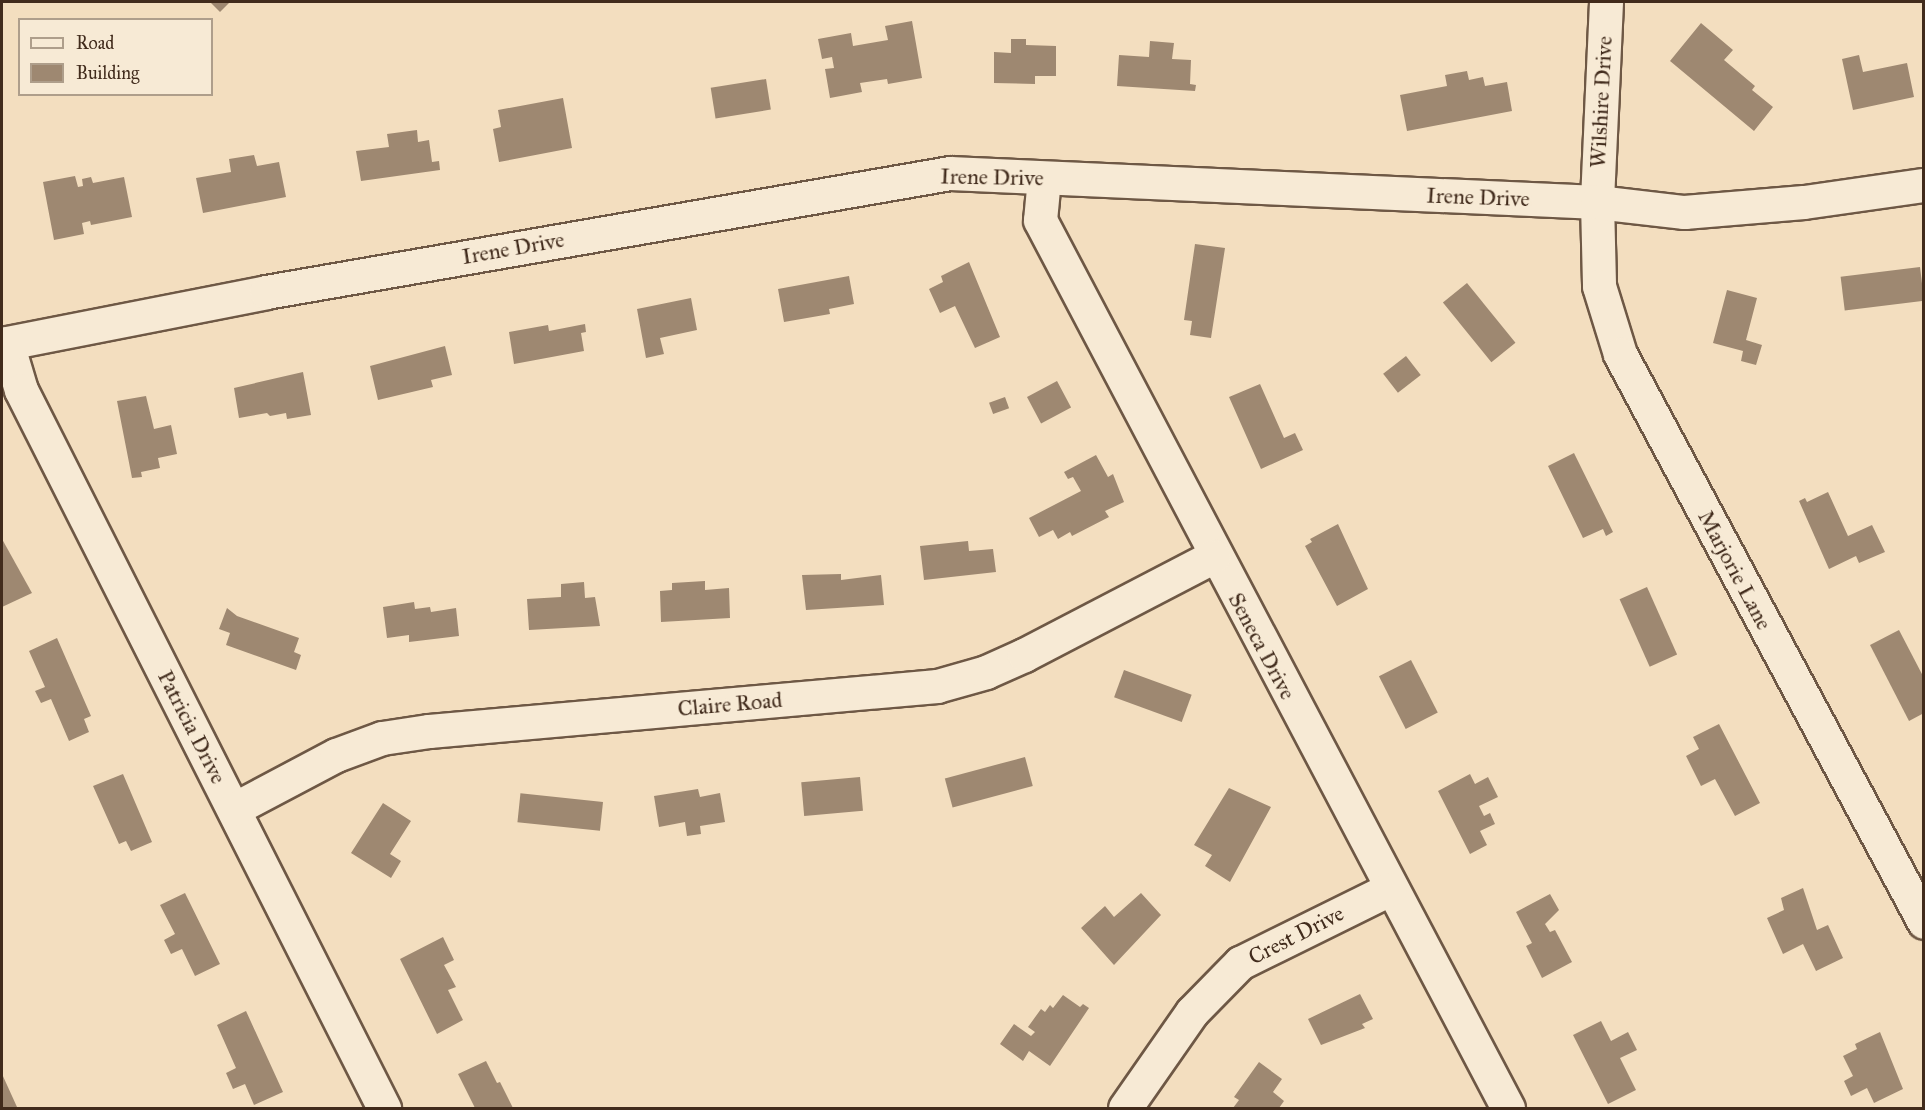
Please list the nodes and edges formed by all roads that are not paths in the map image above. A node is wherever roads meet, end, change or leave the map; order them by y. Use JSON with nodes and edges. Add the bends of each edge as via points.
{"nodes":[{"id":1,"x":1606,"y":2,"type":"edge"},
{"id":2,"x":1044,"y":178,"type":"junction"},
{"id":3,"x":1923,"y":185,"type":"edge"},
{"id":4,"x":1597,"y":202,"type":"junction"},
{"id":5,"x":4,"y":344,"type":"edge"},
{"id":6,"x":1214,"y":556,"type":"junction"},
{"id":7,"x":234,"y":809,"type":"junction"},
{"id":8,"x":1390,"y":889,"type":"junction"},
{"id":9,"x":1923,"y":922,"type":"edge"},
{"id":10,"x":384,"y":1108,"type":"edge"},
{"id":11,"x":1125,"y":1108,"type":"edge"},
{"id":12,"x":1508,"y":1108,"type":"edge"}],
"edges":[{"from":1,"to":4,"type":"street","name":"Wilshire Drive"},
{"from":2,"to":4,"type":"street","name":"Irene Drive"},
{"from":2,"to":5,"type":"street","name":"Irene Drive","via":[[940,174],[266,292]]},
{"from":2,"to":6,"type":"street","name":"Seneca Drive","via":[[1040,220]]},
{"from":3,"to":4,"type":"street","name":"Irene Drive","via":[[1804,202],[1684,212]]},
{"from":4,"to":9,"type":"street","name":"Marjorie Lane","via":[[1599,286],[1620,354]]},
{"from":5,"to":7,"type":"street","name":"Patricia Drive","via":[[21,390]]},
{"from":6,"to":7,"type":"street","name":"Claire Road","via":[[1024,655],[947,683],[382,738],[336,755]]},
{"from":6,"to":8,"type":"street","name":"Seneca Drive"},
{"from":7,"to":10,"type":"street","name":"Patricia Drive"},
{"from":8,"to":11,"type":"street","name":"Crest Drive","via":[[1240,963],[1192,1012]]},
{"from":8,"to":12,"type":"street","name":"Seneca Drive"}]}
